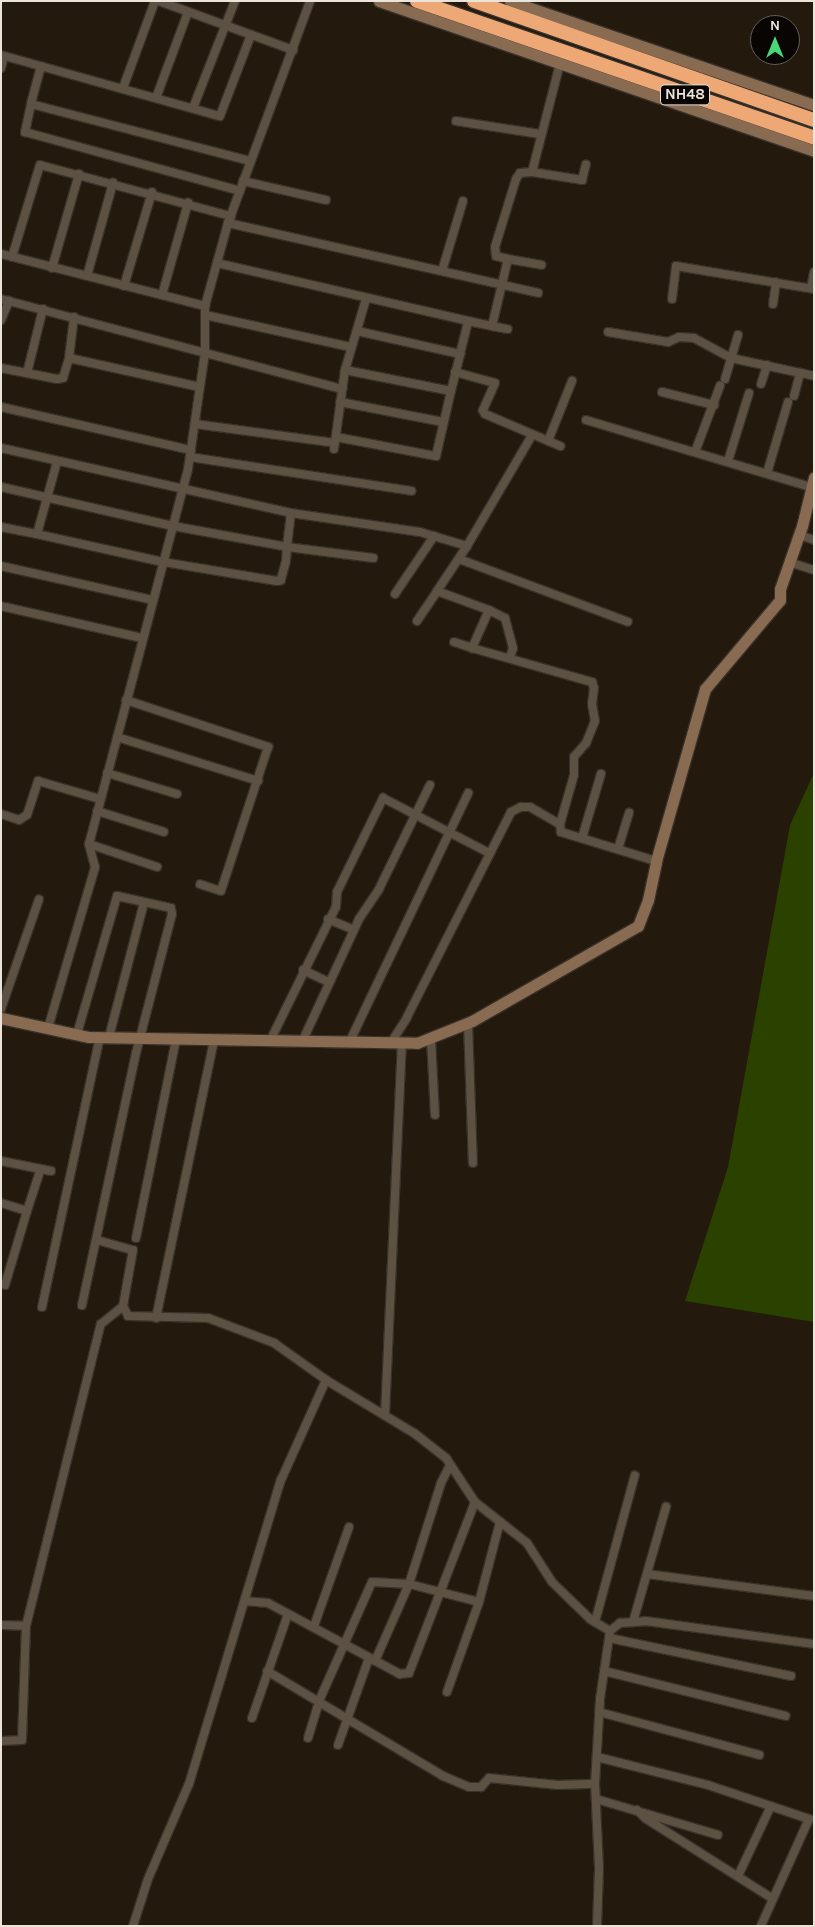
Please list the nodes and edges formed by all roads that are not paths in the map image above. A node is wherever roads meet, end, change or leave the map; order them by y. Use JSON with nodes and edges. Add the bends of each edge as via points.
{"nodes":[{"id":1,"x":155,"y":1,"type":"edge"},
{"id":2,"x":159,"y":1,"type":"edge"},
{"id":3,"x":235,"y":1,"type":"edge"},
{"id":4,"x":310,"y":1,"type":"edge"},
{"id":5,"x":379,"y":1,"type":"edge"},
{"id":6,"x":417,"y":1,"type":"edge"},
{"id":7,"x":474,"y":1,"type":"edge"},
{"id":8,"x":510,"y":1,"type":"edge"},
{"id":9,"x":188,"y":12,"type":"junction"},
{"id":10,"x":225,"y":25,"type":"junction"},
{"id":11,"x":252,"y":35,"type":"junction"},
{"id":12,"x":293,"y":50,"type":"junction"},
{"id":13,"x":3,"y":56,"type":"edge"},
{"id":14,"x":558,"y":57,"type":"junction"},
{"id":15,"x":41,"y":66,"type":"junction"},
{"id":16,"x":1,"y":68,"type":"edge"},
{"id":17,"x":123,"y":88,"type":"junction"},
{"id":18,"x":156,"y":98,"type":"junction"},
{"id":19,"x":31,"y":104,"type":"junction"},
{"id":20,"x":814,"y":105,"type":"edge"},
{"id":21,"x":194,"y":108,"type":"junction"},
{"id":22,"x":814,"y":120,"type":"edge"},
{"id":23,"x":456,"y":121,"type":"dead end"},
{"id":24,"x":540,"y":134,"type":"junction"},
{"id":25,"x":814,"y":138,"type":"edge"},
{"id":26,"x":814,"y":151,"type":"edge"},
{"id":27,"x":250,"y":161,"type":"junction"},
{"id":28,"x":586,"y":164,"type":"dead end"},
{"id":29,"x":532,"y":172,"type":"junction"},
{"id":30,"x":79,"y":174,"type":"junction"},
{"id":31,"x":244,"y":181,"type":"junction"},
{"id":32,"x":113,"y":183,"type":"junction"},
{"id":33,"x":240,"y":191,"type":"junction"},
{"id":34,"x":152,"y":192,"type":"junction"},
{"id":35,"x":326,"y":200,"type":"dead end"},
{"id":36,"x":463,"y":201,"type":"dead end"},
{"id":37,"x":188,"y":203,"type":"junction"},
{"id":38,"x":230,"y":219,"type":"junction"},
{"id":39,"x":1,"y":254,"type":"edge"},
{"id":40,"x":12,"y":257,"type":"junction"},
{"id":41,"x":508,"y":259,"type":"junction"},
{"id":42,"x":218,"y":263,"type":"junction"},
{"id":43,"x":541,"y":265,"type":"dead end"},
{"id":44,"x":52,"y":268,"type":"junction"},
{"id":45,"x":442,"y":271,"type":"junction"},
{"id":46,"x":814,"y":272,"type":"edge"},
{"id":47,"x":86,"y":276,"type":"junction"},
{"id":48,"x":776,"y":282,"type":"junction"},
{"id":49,"x":124,"y":286,"type":"junction"},
{"id":50,"x":503,"y":286,"type":"junction"},
{"id":51,"x":812,"y":289,"type":"edge"},
{"id":52,"x":538,"y":293,"type":"dead end"},
{"id":53,"x":162,"y":295,"type":"junction"},
{"id":54,"x":672,"y":298,"type":"dead end"},
{"id":55,"x":366,"y":299,"type":"junction"},
{"id":56,"x":5,"y":300,"type":"edge"},
{"id":57,"x":774,"y":304,"type":"dead end"},
{"id":58,"x":43,"y":310,"type":"junction"},
{"id":59,"x":205,"y":310,"type":"junction"},
{"id":60,"x":74,"y":317,"type":"junction"},
{"id":61,"x":1,"y":320,"type":"edge"},
{"id":62,"x":468,"y":321,"type":"junction"},
{"id":63,"x":492,"y":326,"type":"junction"},
{"id":64,"x":508,"y":329,"type":"dead end"},
{"id":65,"x":356,"y":331,"type":"junction"},
{"id":66,"x":608,"y":332,"type":"dead end"},
{"id":67,"x":738,"y":336,"type":"dead end"},
{"id":68,"x":351,"y":347,"type":"junction"},
{"id":69,"x":205,"y":352,"type":"junction"},
{"id":70,"x":460,"y":354,"type":"junction"},
{"id":71,"x":68,"y":358,"type":"junction"},
{"id":72,"x":731,"y":358,"type":"junction"},
{"id":73,"x":767,"y":365,"type":"junction"},
{"id":74,"x":1,"y":368,"type":"edge"},
{"id":75,"x":345,"y":370,"type":"junction"},
{"id":76,"x":455,"y":372,"type":"junction"},
{"id":77,"x":27,"y":373,"type":"junction"},
{"id":78,"x":800,"y":373,"type":"junction"},
{"id":79,"x":814,"y":376,"type":"edge"},
{"id":80,"x":572,"y":381,"type":"dead end"},
{"id":81,"x":761,"y":384,"type":"dead end"},
{"id":82,"x":200,"y":387,"type":"junction"},
{"id":83,"x":342,"y":389,"type":"junction"},
{"id":84,"x":450,"y":391,"type":"junction"},
{"id":85,"x":662,"y":392,"type":"dead end"},
{"id":86,"x":749,"y":393,"type":"dead end"},
{"id":87,"x":340,"y":402,"type":"junction"},
{"id":88,"x":714,"y":405,"type":"junction"},
{"id":89,"x":1,"y":408,"type":"edge"},
{"id":90,"x":586,"y":420,"type":"dead end"},
{"id":91,"x":443,"y":422,"type":"junction"},
{"id":92,"x":195,"y":424,"type":"junction"},
{"id":93,"x":532,"y":434,"type":"junction"},
{"id":94,"x":548,"y":441,"type":"junction"},
{"id":95,"x":335,"y":443,"type":"junction"},
{"id":96,"x":560,"y":446,"type":"dead end"},
{"id":97,"x":1,"y":448,"type":"edge"},
{"id":98,"x":695,"y":452,"type":"junction"},
{"id":99,"x":191,"y":453,"type":"junction"},
{"id":100,"x":728,"y":461,"type":"junction"},
{"id":101,"x":57,"y":462,"type":"junction"},
{"id":102,"x":767,"y":473,"type":"junction"},
{"id":103,"x":812,"y":482,"type":"edge"},
{"id":104,"x":1,"y":487,"type":"edge"},
{"id":105,"x":183,"y":491,"type":"junction"},
{"id":106,"x":411,"y":491,"type":"dead end"},
{"id":107,"x":47,"y":498,"type":"junction"},
{"id":108,"x":292,"y":512,"type":"junction"},
{"id":109,"x":173,"y":526,"type":"junction"},
{"id":110,"x":1,"y":527,"type":"edge"},
{"id":111,"x":37,"y":534,"type":"junction"},
{"id":112,"x":799,"y":535,"type":"junction"},
{"id":113,"x":434,"y":536,"type":"junction"},
{"id":114,"x":814,"y":540,"type":"edge"},
{"id":115,"x":467,"y":546,"type":"junction"},
{"id":116,"x":287,"y":547,"type":"junction"},
{"id":117,"x":373,"y":558,"type":"dead end"},
{"id":118,"x":458,"y":559,"type":"junction"},
{"id":119,"x":163,"y":562,"type":"junction"},
{"id":120,"x":789,"y":562,"type":"junction"},
{"id":121,"x":1,"y":566,"type":"edge"},
{"id":122,"x":814,"y":570,"type":"edge"},
{"id":123,"x":436,"y":591,"type":"junction"},
{"id":124,"x":395,"y":594,"type":"dead end"},
{"id":125,"x":153,"y":600,"type":"junction"},
{"id":126,"x":1,"y":606,"type":"edge"},
{"id":127,"x":489,"y":610,"type":"junction"},
{"id":128,"x":417,"y":621,"type":"dead end"},
{"id":129,"x":628,"y":622,"type":"dead end"},
{"id":130,"x":142,"y":638,"type":"junction"},
{"id":131,"x":454,"y":642,"type":"dead end"},
{"id":132,"x":472,"y":648,"type":"junction"},
{"id":133,"x":510,"y":656,"type":"junction"},
{"id":134,"x":126,"y":700,"type":"junction"},
{"id":135,"x":116,"y":737,"type":"junction"},
{"id":136,"x":107,"y":773,"type":"junction"},
{"id":137,"x":601,"y":774,"type":"dead end"},
{"id":138,"x":258,"y":781,"type":"junction"},
{"id":139,"x":430,"y":785,"type":"dead end"},
{"id":140,"x":468,"y":793,"type":"dead end"},
{"id":141,"x":177,"y":794,"type":"dead end"},
{"id":142,"x":100,"y":799,"type":"junction"},
{"id":143,"x":97,"y":811,"type":"junction"},
{"id":144,"x":629,"y":812,"type":"dead end"},
{"id":145,"x":1,"y":814,"type":"edge"},
{"id":146,"x":415,"y":815,"type":"junction"},
{"id":147,"x":560,"y":824,"type":"junction"},
{"id":148,"x":450,"y":831,"type":"junction"},
{"id":149,"x":164,"y":832,"type":"dead end"},
{"id":150,"x":582,"y":838,"type":"junction"},
{"id":151,"x":89,"y":844,"type":"junction"},
{"id":152,"x":618,"y":849,"type":"junction"},
{"id":153,"x":489,"y":853,"type":"junction"},
{"id":154,"x":656,"y":861,"type":"junction"},
{"id":155,"x":157,"y":867,"type":"dead end"},
{"id":156,"x":200,"y":884,"type":"dead end"},
{"id":157,"x":39,"y":899,"type":"dead end"},
{"id":158,"x":144,"y":903,"type":"junction"},
{"id":159,"x":328,"y":919,"type":"junction"},
{"id":160,"x":354,"y":930,"type":"junction"},
{"id":161,"x":304,"y":970,"type":"junction"},
{"id":162,"x":329,"y":982,"type":"junction"},
{"id":163,"x":2,"y":1018,"type":"edge"},
{"id":164,"x":468,"y":1023,"type":"junction"},
{"id":165,"x":48,"y":1028,"type":"junction"},
{"id":166,"x":77,"y":1034,"type":"junction"},
{"id":167,"x":104,"y":1037,"type":"junction"},
{"id":168,"x":140,"y":1038,"type":"junction"},
{"id":169,"x":176,"y":1039,"type":"junction"},
{"id":170,"x":431,"y":1039,"type":"junction"},
{"id":171,"x":214,"y":1040,"type":"junction"},
{"id":172,"x":270,"y":1041,"type":"junction"},
{"id":173,"x":302,"y":1042,"type":"junction"},
{"id":174,"x":349,"y":1043,"type":"junction"},
{"id":175,"x":390,"y":1044,"type":"junction"},
{"id":176,"x":402,"y":1045,"type":"junction"},
{"id":177,"x":435,"y":1115,"type":"dead end"},
{"id":178,"x":1,"y":1161,"type":"edge"},
{"id":179,"x":473,"y":1163,"type":"dead end"},
{"id":180,"x":51,"y":1171,"type":"dead end"},
{"id":181,"x":39,"y":1174,"type":"dead end"},
{"id":182,"x":1,"y":1203,"type":"edge"},
{"id":183,"x":27,"y":1211,"type":"junction"},
{"id":184,"x":136,"y":1238,"type":"dead end"},
{"id":185,"x":97,"y":1240,"type":"junction"},
{"id":186,"x":5,"y":1284,"type":"dead end"},
{"id":187,"x":82,"y":1305,"type":"dead end"},
{"id":188,"x":123,"y":1306,"type":"junction"},
{"id":189,"x":42,"y":1307,"type":"dead end"},
{"id":190,"x":156,"y":1318,"type":"junction"},
{"id":191,"x":326,"y":1380,"type":"junction"},
{"id":192,"x":384,"y":1415,"type":"junction"},
{"id":193,"x":450,"y":1465,"type":"junction"},
{"id":194,"x":635,"y":1475,"type":"dead end"},
{"id":195,"x":475,"y":1502,"type":"junction"},
{"id":196,"x":666,"y":1507,"type":"dead end"},
{"id":197,"x":500,"y":1522,"type":"junction"},
{"id":198,"x":348,"y":1527,"type":"dead end"},
{"id":199,"x":646,"y":1574,"type":"junction"},
{"id":200,"x":408,"y":1584,"type":"junction"},
{"id":201,"x":442,"y":1594,"type":"junction"},
{"id":202,"x":814,"y":1596,"type":"edge"},
{"id":203,"x":245,"y":1601,"type":"junction"},
{"id":204,"x":479,"y":1602,"type":"junction"},
{"id":205,"x":288,"y":1614,"type":"junction"},
{"id":206,"x":595,"y":1622,"type":"junction"},
{"id":207,"x":633,"y":1622,"type":"junction"},
{"id":208,"x":1,"y":1625,"type":"edge"},
{"id":209,"x":26,"y":1626,"type":"junction"},
{"id":210,"x":314,"y":1626,"type":"junction"},
{"id":211,"x":610,"y":1634,"type":"junction"},
{"id":212,"x":345,"y":1644,"type":"junction"},
{"id":213,"x":814,"y":1644,"type":"edge"},
{"id":214,"x":372,"y":1659,"type":"junction"},
{"id":215,"x":267,"y":1671,"type":"junction"},
{"id":216,"x":604,"y":1671,"type":"junction"},
{"id":217,"x":791,"y":1676,"type":"dead end"},
{"id":218,"x":447,"y":1692,"type":"dead end"},
{"id":219,"x":319,"y":1700,"type":"junction"},
{"id":220,"x":599,"y":1712,"type":"junction"},
{"id":221,"x":786,"y":1716,"type":"dead end"},
{"id":222,"x":346,"y":1717,"type":"junction"},
{"id":223,"x":252,"y":1718,"type":"dead end"},
{"id":224,"x":308,"y":1738,"type":"dead end"},
{"id":225,"x":1,"y":1741,"type":"edge"},
{"id":226,"x":338,"y":1745,"type":"dead end"},
{"id":227,"x":760,"y":1754,"type":"dead end"},
{"id":228,"x":597,"y":1757,"type":"junction"},
{"id":229,"x":595,"y":1784,"type":"junction"},
{"id":230,"x":596,"y":1799,"type":"junction"},
{"id":231,"x":771,"y":1806,"type":"junction"},
{"id":232,"x":637,"y":1810,"type":"junction"},
{"id":233,"x":718,"y":1835,"type":"dead end"},
{"id":234,"x":738,"y":1876,"type":"junction"},
{"id":235,"x":773,"y":1899,"type":"junction"},
{"id":236,"x":133,"y":1926,"type":"edge"},
{"id":237,"x":597,"y":1926,"type":"edge"},
{"id":238,"x":760,"y":1926,"type":"edge"}],
"edges":[{"from":1,"to":17,"type":"street"},
{"from":2,"to":9,"type":"street"},
{"from":3,"to":10,"type":"street"},
{"from":4,"to":12,"type":"street"},
{"from":5,"to":14,"type":"street"},
{"from":6,"to":14,"type":"highway","number":"NH48"},
{"from":7,"to":22,"type":"highway","number":"NH48"},
{"from":8,"to":20,"type":"street"},
{"from":9,"to":10,"type":"street"},
{"from":9,"to":18,"type":"street"},
{"from":10,"to":11,"type":"street"},
{"from":10,"to":21,"type":"street"},
{"from":11,"to":12,"type":"street"},
{"from":11,"to":21,"type":"street","via":[[220,116]]},
{"from":12,"to":27,"type":"street"},
{"from":13,"to":15,"type":"street"},
{"from":13,"to":16,"type":"street"},
{"from":14,"to":24,"type":"street"},
{"from":14,"to":25,"type":"highway","number":"NH48"},
{"from":14,"to":26,"type":"street"},
{"from":15,"to":17,"type":"street"},
{"from":15,"to":19,"type":"street"},
{"from":17,"to":18,"type":"street"},
{"from":18,"to":21,"type":"street"},
{"from":19,"to":27,"type":"street"},
{"from":19,"to":33,"type":"street","via":[[25,132]]},
{"from":23,"to":24,"type":"street"},
{"from":24,"to":29,"type":"street"},
{"from":27,"to":31,"type":"street"},
{"from":28,"to":29,"type":"street","via":[[582,180]]},
{"from":29,"to":41,"type":"street","via":[[520,173],[516,179],[496,247],[496,256]]},
{"from":30,"to":32,"type":"street"},
{"from":30,"to":40,"type":"street","via":[[40,165]]},
{"from":30,"to":44,"type":"street"},
{"from":31,"to":33,"type":"street"},
{"from":31,"to":35,"type":"street"},
{"from":32,"to":34,"type":"street"},
{"from":32,"to":47,"type":"street"},
{"from":33,"to":38,"type":"street"},
{"from":34,"to":37,"type":"street"},
{"from":34,"to":49,"type":"street"},
{"from":36,"to":45,"type":"street"},
{"from":37,"to":38,"type":"street"},
{"from":37,"to":53,"type":"street"},
{"from":38,"to":42,"type":"street"},
{"from":38,"to":45,"type":"street"},
{"from":39,"to":40,"type":"street"},
{"from":40,"to":44,"type":"street"},
{"from":41,"to":43,"type":"street"},
{"from":41,"to":50,"type":"street"},
{"from":42,"to":55,"type":"street"},
{"from":42,"to":59,"type":"street"},
{"from":44,"to":47,"type":"street"},
{"from":45,"to":50,"type":"street"},
{"from":46,"to":51,"type":"street"},
{"from":47,"to":49,"type":"street"},
{"from":48,"to":51,"type":"street"},
{"from":48,"to":54,"type":"street","via":[[676,266]]},
{"from":48,"to":57,"type":"street"},
{"from":49,"to":53,"type":"street"},
{"from":50,"to":52,"type":"street"},
{"from":50,"to":63,"type":"street"},
{"from":53,"to":59,"type":"street"},
{"from":55,"to":62,"type":"street"},
{"from":55,"to":65,"type":"street"},
{"from":56,"to":58,"type":"street"},
{"from":56,"to":61,"type":"street"},
{"from":58,"to":60,"type":"street"},
{"from":58,"to":77,"type":"street"},
{"from":59,"to":68,"type":"street"},
{"from":59,"to":69,"type":"street"},
{"from":60,"to":69,"type":"street"},
{"from":60,"to":71,"type":"street"},
{"from":62,"to":63,"type":"street"},
{"from":62,"to":70,"type":"street"},
{"from":63,"to":64,"type":"street"},
{"from":65,"to":68,"type":"street"},
{"from":65,"to":70,"type":"street"},
{"from":66,"to":72,"type":"street","via":[[668,342],[678,337],[694,338]]},
{"from":67,"to":72,"type":"street"},
{"from":68,"to":75,"type":"street"},
{"from":69,"to":82,"type":"street"},
{"from":69,"to":83,"type":"street"},
{"from":70,"to":76,"type":"street"},
{"from":71,"to":77,"type":"street","via":[[63,378],[50,379]]},
{"from":71,"to":82,"type":"street"},
{"from":72,"to":73,"type":"street"},
{"from":72,"to":88,"type":"street"},
{"from":73,"to":78,"type":"street"},
{"from":73,"to":81,"type":"street"},
{"from":74,"to":77,"type":"street"},
{"from":75,"to":83,"type":"street"},
{"from":75,"to":84,"type":"street"},
{"from":76,"to":84,"type":"street"},
{"from":76,"to":93,"type":"street","via":[[495,383],[483,410],[485,414]]},
{"from":78,"to":79,"type":"street"},
{"from":78,"to":102,"type":"street"},
{"from":80,"to":94,"type":"street"},
{"from":82,"to":92,"type":"street"},
{"from":83,"to":87,"type":"street"},
{"from":84,"to":91,"type":"street"},
{"from":85,"to":88,"type":"street"},
{"from":86,"to":100,"type":"street"},
{"from":87,"to":91,"type":"street"},
{"from":87,"to":95,"type":"street"},
{"from":88,"to":98,"type":"street"},
{"from":89,"to":99,"type":"street"},
{"from":90,"to":98,"type":"street"},
{"from":91,"to":95,"type":"street","via":[[436,456]]},
{"from":92,"to":95,"type":"street"},
{"from":92,"to":99,"type":"street"},
{"from":93,"to":94,"type":"street"},
{"from":93,"to":115,"type":"street"},
{"from":94,"to":96,"type":"street"},
{"from":97,"to":101,"type":"street"},
{"from":98,"to":100,"type":"street"},
{"from":99,"to":105,"type":"street"},
{"from":99,"to":106,"type":"street"},
{"from":100,"to":102,"type":"street"},
{"from":101,"to":105,"type":"street"},
{"from":101,"to":107,"type":"street"},
{"from":102,"to":103,"type":"street"},
{"from":103,"to":112,"type":"street"},
{"from":104,"to":107,"type":"street"},
{"from":105,"to":108,"type":"street"},
{"from":105,"to":109,"type":"street"},
{"from":107,"to":109,"type":"street"},
{"from":107,"to":111,"type":"street"},
{"from":108,"to":113,"type":"street"},
{"from":108,"to":116,"type":"street"},
{"from":109,"to":116,"type":"street"},
{"from":109,"to":119,"type":"street"},
{"from":110,"to":111,"type":"street"},
{"from":111,"to":119,"type":"street"},
{"from":112,"to":114,"type":"street"},
{"from":112,"to":120,"type":"street"},
{"from":113,"to":115,"type":"street"},
{"from":113,"to":124,"type":"street"},
{"from":115,"to":118,"type":"street"},
{"from":116,"to":117,"type":"street"},
{"from":116,"to":119,"type":"street","via":[[282,576],[277,581]]},
{"from":118,"to":123,"type":"street"},
{"from":118,"to":129,"type":"street"},
{"from":119,"to":125,"type":"street"},
{"from":120,"to":122,"type":"street"},
{"from":120,"to":154,"type":"street","via":[[775,608],[705,689]]},
{"from":121,"to":125,"type":"street"},
{"from":123,"to":127,"type":"street"},
{"from":123,"to":128,"type":"street"},
{"from":125,"to":130,"type":"street"},
{"from":126,"to":130,"type":"street"},
{"from":127,"to":132,"type":"street"},
{"from":127,"to":133,"type":"street","via":[[506,618],[513,648]]},
{"from":130,"to":134,"type":"street"},
{"from":131,"to":132,"type":"street"},
{"from":132,"to":133,"type":"street","via":[[504,659]]},
{"from":133,"to":147,"type":"street","via":[[592,682],[594,688],[595,720],[586,743],[574,757],[574,775]]},
{"from":134,"to":135,"type":"street"},
{"from":134,"to":138,"type":"street","via":[[266,744],[268,751]]},
{"from":135,"to":136,"type":"street"},
{"from":135,"to":138,"type":"street"},
{"from":136,"to":141,"type":"street"},
{"from":136,"to":142,"type":"street"},
{"from":137,"to":150,"type":"street"},
{"from":138,"to":156,"type":"street","via":[[221,891]]},
{"from":139,"to":146,"type":"street"},
{"from":140,"to":148,"type":"street"},
{"from":142,"to":143,"type":"street"},
{"from":142,"to":145,"type":"street","via":[[38,782],[27,815],[20,820]]},
{"from":143,"to":149,"type":"street"},
{"from":143,"to":151,"type":"street"},
{"from":144,"to":152,"type":"street"},
{"from":146,"to":148,"type":"street"},
{"from":146,"to":159,"type":"street","via":[[383,798],[337,892],[336,908]]},
{"from":146,"to":160,"type":"street","via":[[379,889]]},
{"from":147,"to":150,"type":"street","via":[[561,832]]},
{"from":147,"to":153,"type":"street","via":[[530,808],[521,807],[511,812]]},
{"from":148,"to":153,"type":"street"},
{"from":148,"to":174,"type":"street"},
{"from":150,"to":152,"type":"street"},
{"from":151,"to":155,"type":"street"},
{"from":151,"to":165,"type":"street","via":[[94,868]]},
{"from":152,"to":154,"type":"street"},
{"from":153,"to":175,"type":"street","via":[[406,1019]]},
{"from":154,"to":164,"type":"street","via":[[648,900],[638,926]]},
{"from":157,"to":163,"type":"street"},
{"from":158,"to":166,"type":"street","via":[[122,896],[117,896],[114,901]]},
{"from":158,"to":167,"type":"street"},
{"from":158,"to":168,"type":"street","via":[[170,908],[172,914]]},
{"from":159,"to":160,"type":"street"},
{"from":159,"to":161,"type":"street"},
{"from":160,"to":162,"type":"street"},
{"from":161,"to":162,"type":"street"},
{"from":161,"to":172,"type":"street"},
{"from":162,"to":173,"type":"street"},
{"from":163,"to":165,"type":"street"},
{"from":164,"to":170,"type":"street"},
{"from":164,"to":179,"type":"street"},
{"from":165,"to":166,"type":"street"},
{"from":166,"to":167,"type":"street"},
{"from":167,"to":168,"type":"street"},
{"from":167,"to":189,"type":"street"},
{"from":168,"to":169,"type":"street"},
{"from":168,"to":185,"type":"street"},
{"from":169,"to":171,"type":"street"},
{"from":169,"to":184,"type":"street"},
{"from":170,"to":176,"type":"street"},
{"from":170,"to":177,"type":"street"},
{"from":171,"to":172,"type":"street"},
{"from":171,"to":190,"type":"street"},
{"from":172,"to":173,"type":"street"},
{"from":173,"to":174,"type":"street"},
{"from":174,"to":175,"type":"street"},
{"from":175,"to":176,"type":"street"},
{"from":176,"to":192,"type":"street"},
{"from":178,"to":180,"type":"street"},
{"from":181,"to":183,"type":"street"},
{"from":182,"to":183,"type":"street"},
{"from":183,"to":186,"type":"street"},
{"from":185,"to":187,"type":"street"},
{"from":185,"to":188,"type":"street","via":[[133,1250]]},
{"from":188,"to":190,"type":"street","via":[[128,1316]]},
{"from":188,"to":209,"type":"street","via":[[101,1324]]},
{"from":190,"to":191,"type":"street","via":[[208,1318],[274,1343]]},
{"from":191,"to":192,"type":"street"},
{"from":191,"to":203,"type":"street","via":[[281,1480]]},
{"from":192,"to":193,"type":"street","via":[[414,1433]]},
{"from":193,"to":195,"type":"street"},
{"from":193,"to":200,"type":"street"},
{"from":194,"to":206,"type":"street"},
{"from":195,"to":197,"type":"street"},
{"from":195,"to":201,"type":"street"},
{"from":196,"to":199,"type":"street"},
{"from":197,"to":204,"type":"street"},
{"from":197,"to":206,"type":"street","via":[[527,1543],[552,1582]]},
{"from":198,"to":210,"type":"street"},
{"from":199,"to":202,"type":"street"},
{"from":199,"to":207,"type":"street"},
{"from":200,"to":201,"type":"street"},
{"from":200,"to":212,"type":"street","via":[[372,1582]]},
{"from":200,"to":214,"type":"street"},
{"from":201,"to":204,"type":"street"},
{"from":201,"to":214,"type":"street","via":[[409,1673],[400,1674]]},
{"from":203,"to":205,"type":"street","via":[[268,1603]]},
{"from":203,"to":236,"type":"street","via":[[188,1787],[148,1879]]},
{"from":204,"to":218,"type":"street"},
{"from":205,"to":210,"type":"street"},
{"from":205,"to":215,"type":"street"},
{"from":206,"to":211,"type":"street"},
{"from":207,"to":211,"type":"street","via":[[620,1623]]},
{"from":207,"to":213,"type":"street"},
{"from":208,"to":209,"type":"street"},
{"from":209,"to":225,"type":"street","via":[[22,1740]]},
{"from":210,"to":212,"type":"street"},
{"from":211,"to":216,"type":"street"},
{"from":211,"to":217,"type":"street"},
{"from":212,"to":214,"type":"street"},
{"from":212,"to":219,"type":"street"},
{"from":214,"to":222,"type":"street"},
{"from":215,"to":219,"type":"street"},
{"from":215,"to":223,"type":"street"},
{"from":216,"to":220,"type":"street"},
{"from":216,"to":221,"type":"street"},
{"from":219,"to":222,"type":"street"},
{"from":219,"to":224,"type":"street"},
{"from":220,"to":227,"type":"street"},
{"from":220,"to":228,"type":"street"},
{"from":222,"to":226,"type":"street"},
{"from":222,"to":229,"type":"street","via":[[443,1776],[469,1787],[482,1787],[489,1778]]},
{"from":228,"to":229,"type":"street"},
{"from":228,"to":231,"type":"street","via":[[708,1785]]},
{"from":229,"to":230,"type":"street"},
{"from":230,"to":232,"type":"street"},
{"from":230,"to":237,"type":"street"},
{"from":231,"to":234,"type":"street"},
{"from":231,"to":235,"type":"street","via":[[809,1819]]},
{"from":232,"to":233,"type":"street"},
{"from":232,"to":234,"type":"street"},
{"from":234,"to":235,"type":"street"},
{"from":235,"to":238,"type":"street"}]}
